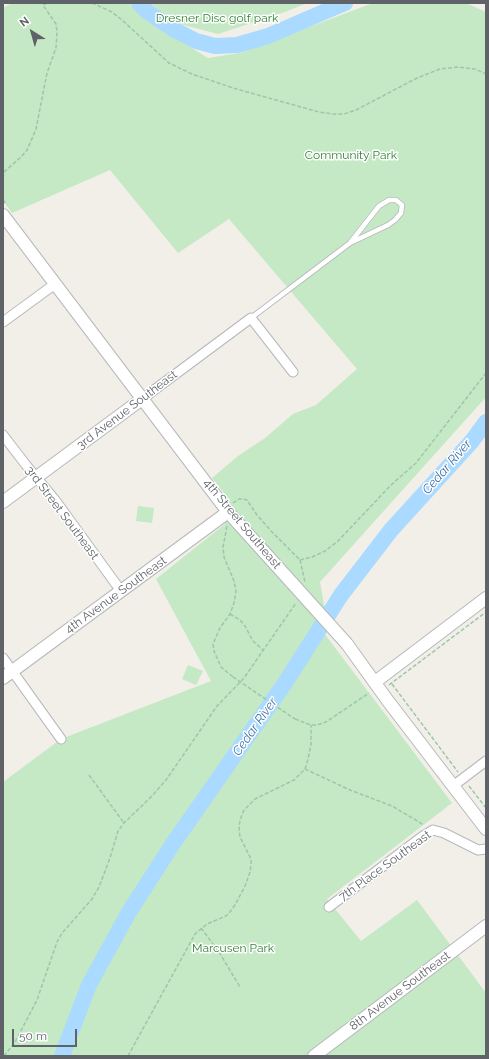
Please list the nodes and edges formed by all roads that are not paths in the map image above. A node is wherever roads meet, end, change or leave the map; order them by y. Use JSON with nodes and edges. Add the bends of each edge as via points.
{"nodes":[{"id":1,"x":3,"y":214,"type":"edge"},
{"id":2,"x":350,"y":243,"type":"junction"},
{"id":3,"x":55,"y":284,"type":"junction"},
{"id":4,"x":251,"y":318,"type":"junction"},
{"id":5,"x":3,"y":322,"type":"edge"},
{"id":6,"x":293,"y":372,"type":"dead end"},
{"id":7,"x":142,"y":399,"type":"junction"},
{"id":8,"x":3,"y":435,"type":"edge"},
{"id":9,"x":36,"y":478,"type":"junction"},
{"id":10,"x":3,"y":502,"type":"edge"},
{"id":11,"x":228,"y":512,"type":"junction"},
{"id":12,"x":121,"y":591,"type":"junction"},
{"id":13,"x":486,"y":598,"type":"edge"},
{"id":14,"x":3,"y":658,"type":"edge"},
{"id":15,"x":8,"y":675,"type":"edge"},
{"id":16,"x":378,"y":686,"type":"junction"},
{"id":17,"x":60,"y":739,"type":"dead end"},
{"id":18,"x":486,"y":761,"type":"edge"},
{"id":19,"x":453,"y":786,"type":"junction"},
{"id":20,"x":486,"y":829,"type":"edge"},
{"id":21,"x":486,"y":849,"type":"edge"},
{"id":22,"x":329,"y":907,"type":"dead end"},
{"id":23,"x":486,"y":926,"type":"edge"},
{"id":24,"x":314,"y":1056,"type":"edge"}],
"edges":[{"from":1,"to":3,"type":"street","name":"4th Street Southeast"},
{"from":2,"to":2,"type":"lane","via":[[395,220],[401,212],[402,205],[396,200],[389,200],[379,206]]},
{"from":2,"to":4,"type":"lane"},
{"from":3,"to":5,"type":"street"},
{"from":3,"to":7,"type":"street","name":"4th Street Southeast"},
{"from":4,"to":6,"type":"street"},
{"from":4,"to":7,"type":"street","name":"3rd Avenue Southeast"},
{"from":7,"to":9,"type":"street","name":"3rd Avenue Southeast"},
{"from":7,"to":11,"type":"street","name":"4th Street Southeast"},
{"from":8,"to":9,"type":"street","name":"3rd Street Southeast"},
{"from":9,"to":10,"type":"street","name":"3rd Avenue Southeast"},
{"from":9,"to":12,"type":"street","name":"3rd Street Southeast"},
{"from":11,"to":12,"type":"street","name":"4th Avenue Southeast"},
{"from":11,"to":16,"type":"street","name":"4th Street Southeast","bridge":true,"via":[[299,584]]},
{"from":12,"to":15,"type":"street","name":"4th Avenue Southeast"},
{"from":13,"to":16,"type":"street"},
{"from":14,"to":15,"type":"street"},
{"from":15,"to":17,"type":"street"},
{"from":16,"to":19,"type":"street","name":"4th Street Southeast"},
{"from":18,"to":19,"type":"street"},
{"from":19,"to":20,"type":"street","name":"4th Street Southeast"},
{"from":21,"to":22,"type":"street","name":"7th Place Southeast","via":[[478,850],[433,830]]},
{"from":23,"to":24,"type":"street","name":"8th Avenue Southeast"}]}
